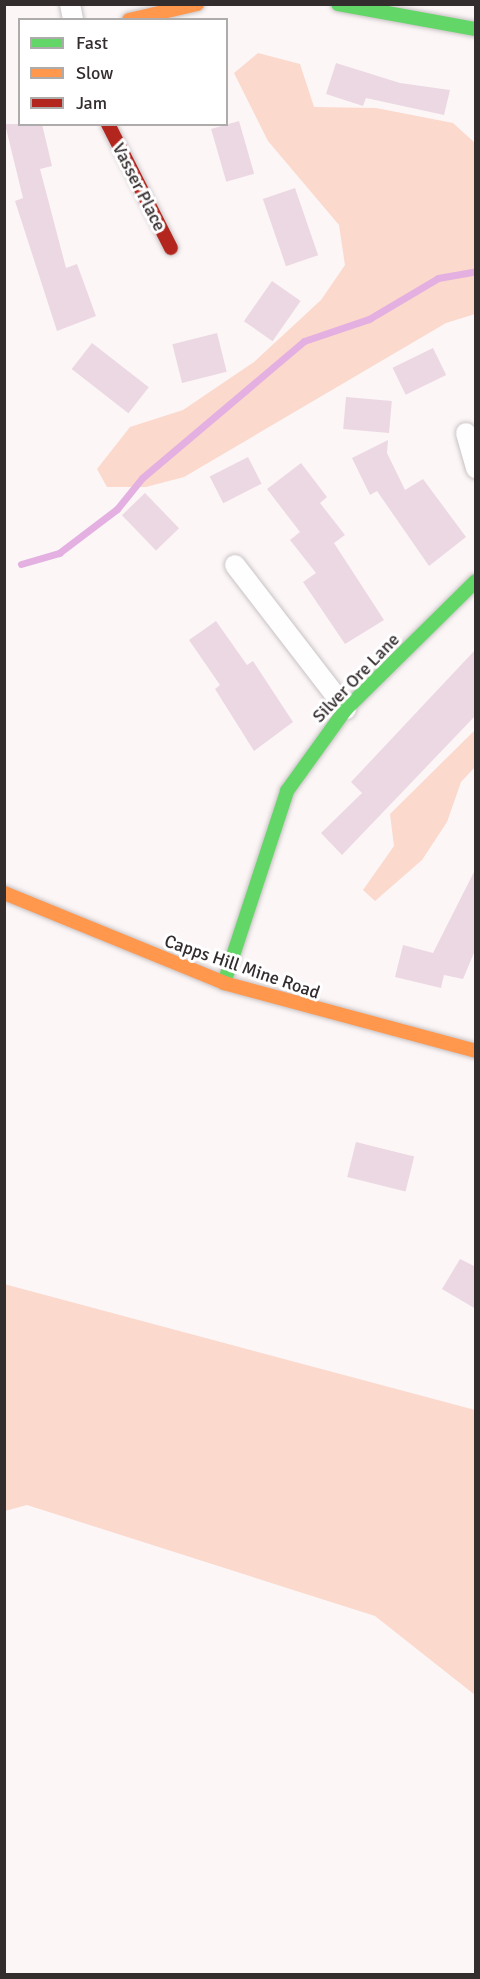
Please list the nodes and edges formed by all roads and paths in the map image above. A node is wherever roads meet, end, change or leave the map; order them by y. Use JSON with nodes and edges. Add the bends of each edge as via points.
{"nodes":[{"id":1,"x":197,"y":4,"type":"edge"},
{"id":2,"x":338,"y":4,"type":"edge"},
{"id":3,"x":138,"y":18,"type":"edge"},
{"id":4,"x":476,"y":29,"type":"edge"},
{"id":5,"x":109,"y":126,"type":"edge"},
{"id":6,"x":171,"y":248,"type":"dead end"},
{"id":7,"x":466,"y":432,"type":"dead end"},
{"id":8,"x":476,"y":469,"type":"edge"},
{"id":9,"x":236,"y":566,"type":"dead end"},
{"id":10,"x":476,"y":581,"type":"edge"},
{"id":11,"x":346,"y":709,"type":"junction"},
{"id":12,"x":4,"y":893,"type":"edge"},
{"id":13,"x":224,"y":983,"type":"junction"},
{"id":14,"x":476,"y":1051,"type":"edge"}],
"edges":[{"from":1,"to":3,"type":"street"},
{"from":2,"to":4,"type":"street"},
{"from":5,"to":6,"type":"street","name":"Vasser Place"},
{"from":7,"to":8,"type":"street"},
{"from":9,"to":11,"type":"street"},
{"from":10,"to":11,"type":"street","name":"Silver Ore Lane"},
{"from":11,"to":13,"type":"street","name":"Silver Ore Lane","via":[[311,755],[273,822]]},
{"from":12,"to":13,"type":"street","name":"Capps Hill Mine Road"},
{"from":13,"to":14,"type":"street","name":"Capps Hill Mine Road"}]}
